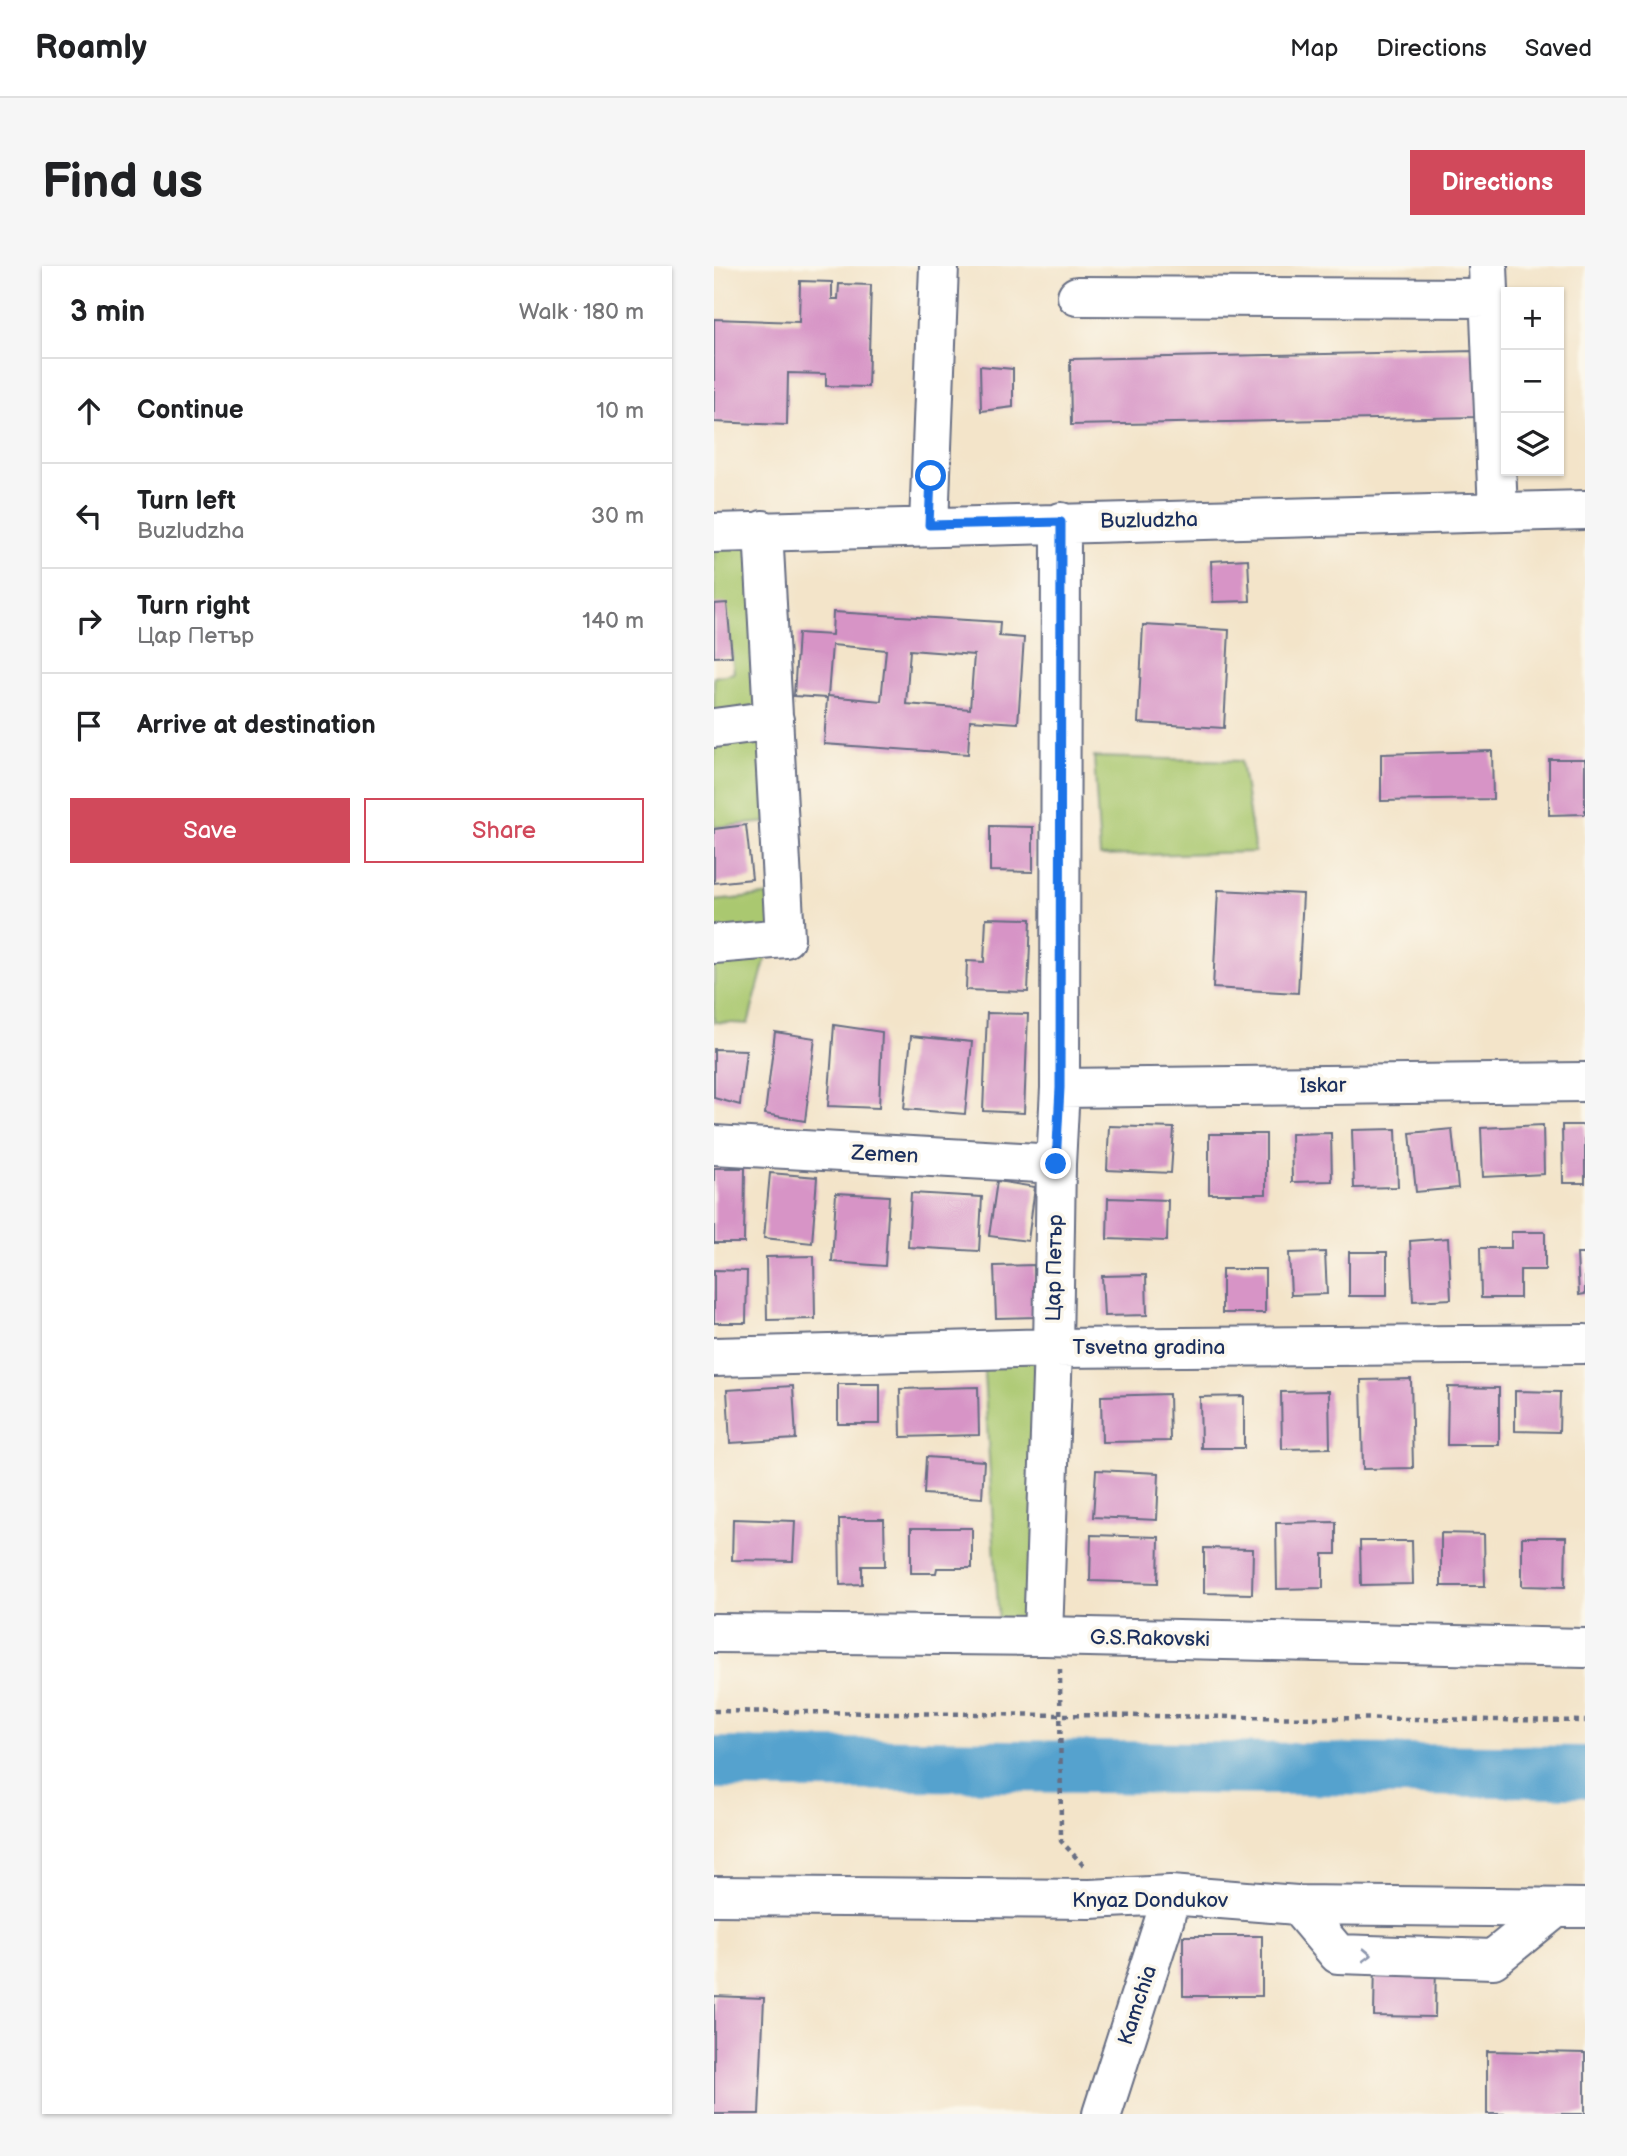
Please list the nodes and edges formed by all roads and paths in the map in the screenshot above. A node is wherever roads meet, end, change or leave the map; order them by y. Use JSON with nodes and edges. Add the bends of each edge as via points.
{"nodes":[{"id":1,"x":939,"y":266,"type":"edge"},
{"id":2,"x":1489,"y":282,"type":"edge"},
{"id":3,"x":1077,"y":296,"type":"dead end"},
{"id":4,"x":1585,"y":510,"type":"edge"},
{"id":5,"x":1498,"y":512,"type":"junction"},
{"id":6,"x":1061,"y":522,"type":"junction"},
{"id":7,"x":929,"y":525,"type":"junction"},
{"id":8,"x":764,"y":530,"type":"junction"},
{"id":9,"x":714,"y":533,"type":"edge"},
{"id":10,"x":774,"y":720,"type":"junction"},
{"id":11,"x":714,"y":728,"type":"edge"},
{"id":12,"x":714,"y":944,"type":"edge"},
{"id":13,"x":1585,"y":1082,"type":"edge"},
{"id":14,"x":1060,"y":1088,"type":"junction"},
{"id":15,"x":714,"y":1145,"type":"edge"},
{"id":16,"x":1056,"y":1164,"type":"junction"},
{"id":17,"x":1585,"y":1344,"type":"edge"},
{"id":18,"x":1053,"y":1348,"type":"junction"},
{"id":19,"x":714,"y":1357,"type":"edge"},
{"id":20,"x":714,"y":1633,"type":"edge"},
{"id":21,"x":1052,"y":1636,"type":"junction"},
{"id":22,"x":1585,"y":1648,"type":"edge"},
{"id":23,"x":714,"y":1711,"type":"edge"},
{"id":24,"x":1060,"y":1714,"type":"junction"},
{"id":25,"x":1585,"y":1721,"type":"edge"},
{"id":26,"x":1170,"y":1895,"type":"junction"},
{"id":27,"x":714,"y":1896,"type":"edge"},
{"id":28,"x":1090,"y":1899,"type":"junction"},
{"id":29,"x":1297,"y":1905,"type":"junction"},
{"id":30,"x":1571,"y":1908,"type":"edge"},
{"id":31,"x":1102,"y":2114,"type":"edge"}],
"edges":[{"from":1,"to":7,"type":"street"},
{"from":2,"to":3,"type":"street"},
{"from":2,"to":5,"type":"street"},
{"from":4,"to":5,"type":"street","name":"Buzludzha"},
{"from":5,"to":6,"type":"street","name":"Buzludzha"},
{"from":6,"to":7,"type":"street","name":"Buzludzha"},
{"from":6,"to":14,"type":"street","name":"Цар Петър"},
{"from":7,"to":8,"type":"street","name":"Buzludzha"},
{"from":8,"to":9,"type":"street","name":"Buzludzha"},
{"from":8,"to":10,"type":"street"},
{"from":10,"to":11,"type":"street"},
{"from":10,"to":12,"type":"street","via":[[785,938]]},
{"from":13,"to":14,"type":"street","name":"Iskar"},
{"from":14,"to":16,"type":"street","name":"Цар Петър"},
{"from":15,"to":16,"type":"street","name":"Zemen"},
{"from":16,"to":18,"type":"street","name":"Цар Петър"},
{"from":17,"to":18,"type":"street","name":"Tsvetna gradina"},
{"from":18,"to":19,"type":"street","name":"Tsvetna gradina"},
{"from":18,"to":21,"type":"street","name":"Цар Петър"},
{"from":20,"to":21,"type":"street","name":"G.S.Rakovski"},
{"from":21,"to":22,"type":"street","name":"G.S.Rakovski"},
{"from":21,"to":24,"type":"path"},
{"from":23,"to":24,"type":"path"},
{"from":24,"to":25,"type":"path"},
{"from":24,"to":28,"type":"path","via":[[1061,1841],[1090,1872]]},
{"from":26,"to":28,"type":"street","name":"Knyaz Dondukov"},
{"from":26,"to":29,"type":"street","name":"Knyaz Dondukov"},
{"from":26,"to":31,"type":"street","name":"Kamchia"},
{"from":27,"to":28,"type":"street","name":"Knyaz Dondukov"},
{"from":29,"to":30,"type":"street","name":"Knyaz Dondukov"},
{"from":29,"to":30,"type":"street","one_way":true,"via":[[1338,1954],[1493,1959]]}]}
